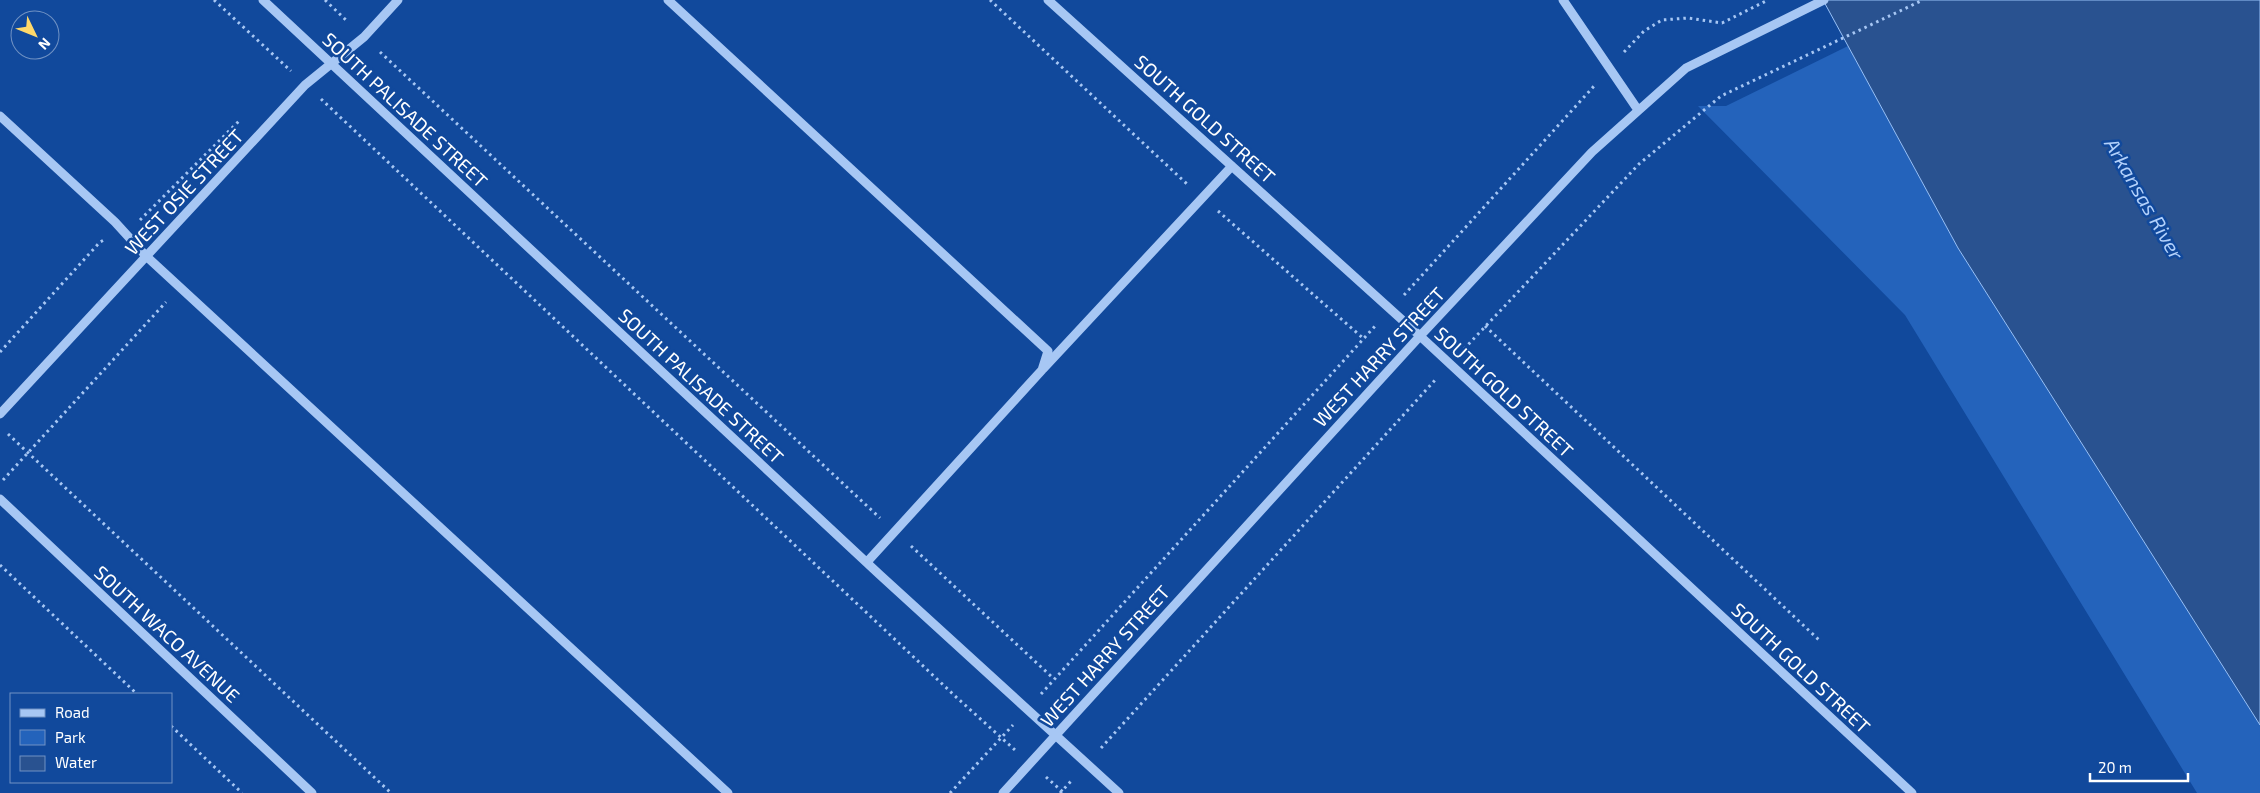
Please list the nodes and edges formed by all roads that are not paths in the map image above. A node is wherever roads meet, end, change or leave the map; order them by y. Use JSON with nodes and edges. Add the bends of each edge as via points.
{"nodes":[{"id":1,"x":263,"y":0,"type":"edge"},
{"id":2,"x":398,"y":0,"type":"edge"},
{"id":3,"x":668,"y":0,"type":"edge"},
{"id":4,"x":1048,"y":0,"type":"edge"},
{"id":5,"x":1563,"y":0,"type":"edge"},
{"id":6,"x":1824,"y":0,"type":"edge"},
{"id":7,"x":331,"y":64,"type":"junction"},
{"id":8,"x":1638,"y":110,"type":"junction"},
{"id":9,"x":0,"y":116,"type":"edge"},
{"id":10,"x":1232,"y":166,"type":"junction"},
{"id":11,"x":146,"y":256,"type":"junction"},
{"id":12,"x":1420,"y":336,"type":"junction"},
{"id":13,"x":1042,"y":370,"type":"junction"},
{"id":14,"x":0,"y":414,"type":"edge"},
{"id":15,"x":0,"y":499,"type":"edge"},
{"id":16,"x":867,"y":562,"type":"junction"},
{"id":17,"x":1056,"y":735,"type":"junction"},
{"id":18,"x":312,"y":793,"type":"edge"},
{"id":19,"x":728,"y":793,"type":"edge"},
{"id":20,"x":1003,"y":793,"type":"edge"},
{"id":21,"x":1119,"y":793,"type":"edge"},
{"id":22,"x":1912,"y":793,"type":"edge"}],
"edges":[{"from":1,"to":7,"type":"street","name":"SOUTH PALISADE STREET"},
{"from":2,"to":7,"type":"street","name":"WEST OSIE STREET","via":[[364,37]]},
{"from":3,"to":13,"type":"street","via":[[1048,352]]},
{"from":4,"to":10,"type":"street","name":"SOUTH GOLD STREET"},
{"from":5,"to":8,"type":"street"},
{"from":6,"to":8,"type":"street","name":"WEST HARRY STREET","via":[[1686,68]]},
{"from":7,"to":11,"type":"street","name":"WEST OSIE STREET","via":[[305,85]]},
{"from":7,"to":16,"type":"street","name":"SOUTH PALISADE STREET"},
{"from":8,"to":12,"type":"street","name":"WEST HARRY STREET","via":[[1592,152]]},
{"from":9,"to":11,"type":"street","via":[[124,231]]},
{"from":10,"to":12,"type":"street","name":"SOUTH GOLD STREET"},
{"from":10,"to":13,"type":"street"},
{"from":11,"to":14,"type":"street","name":"WEST OSIE STREET"},
{"from":11,"to":19,"type":"street"},
{"from":12,"to":17,"type":"street","name":"WEST HARRY STREET"},
{"from":12,"to":22,"type":"street","name":"SOUTH GOLD STREET"},
{"from":13,"to":16,"type":"street"},
{"from":15,"to":18,"type":"street","name":"SOUTH WACO AVENUE"},
{"from":16,"to":17,"type":"street","name":"SOUTH PALISADE STREET"},
{"from":17,"to":20,"type":"street","name":"WEST HARRY STREET"},
{"from":17,"to":21,"type":"street","name":"SOUTH PALISADE STREET"}]}
